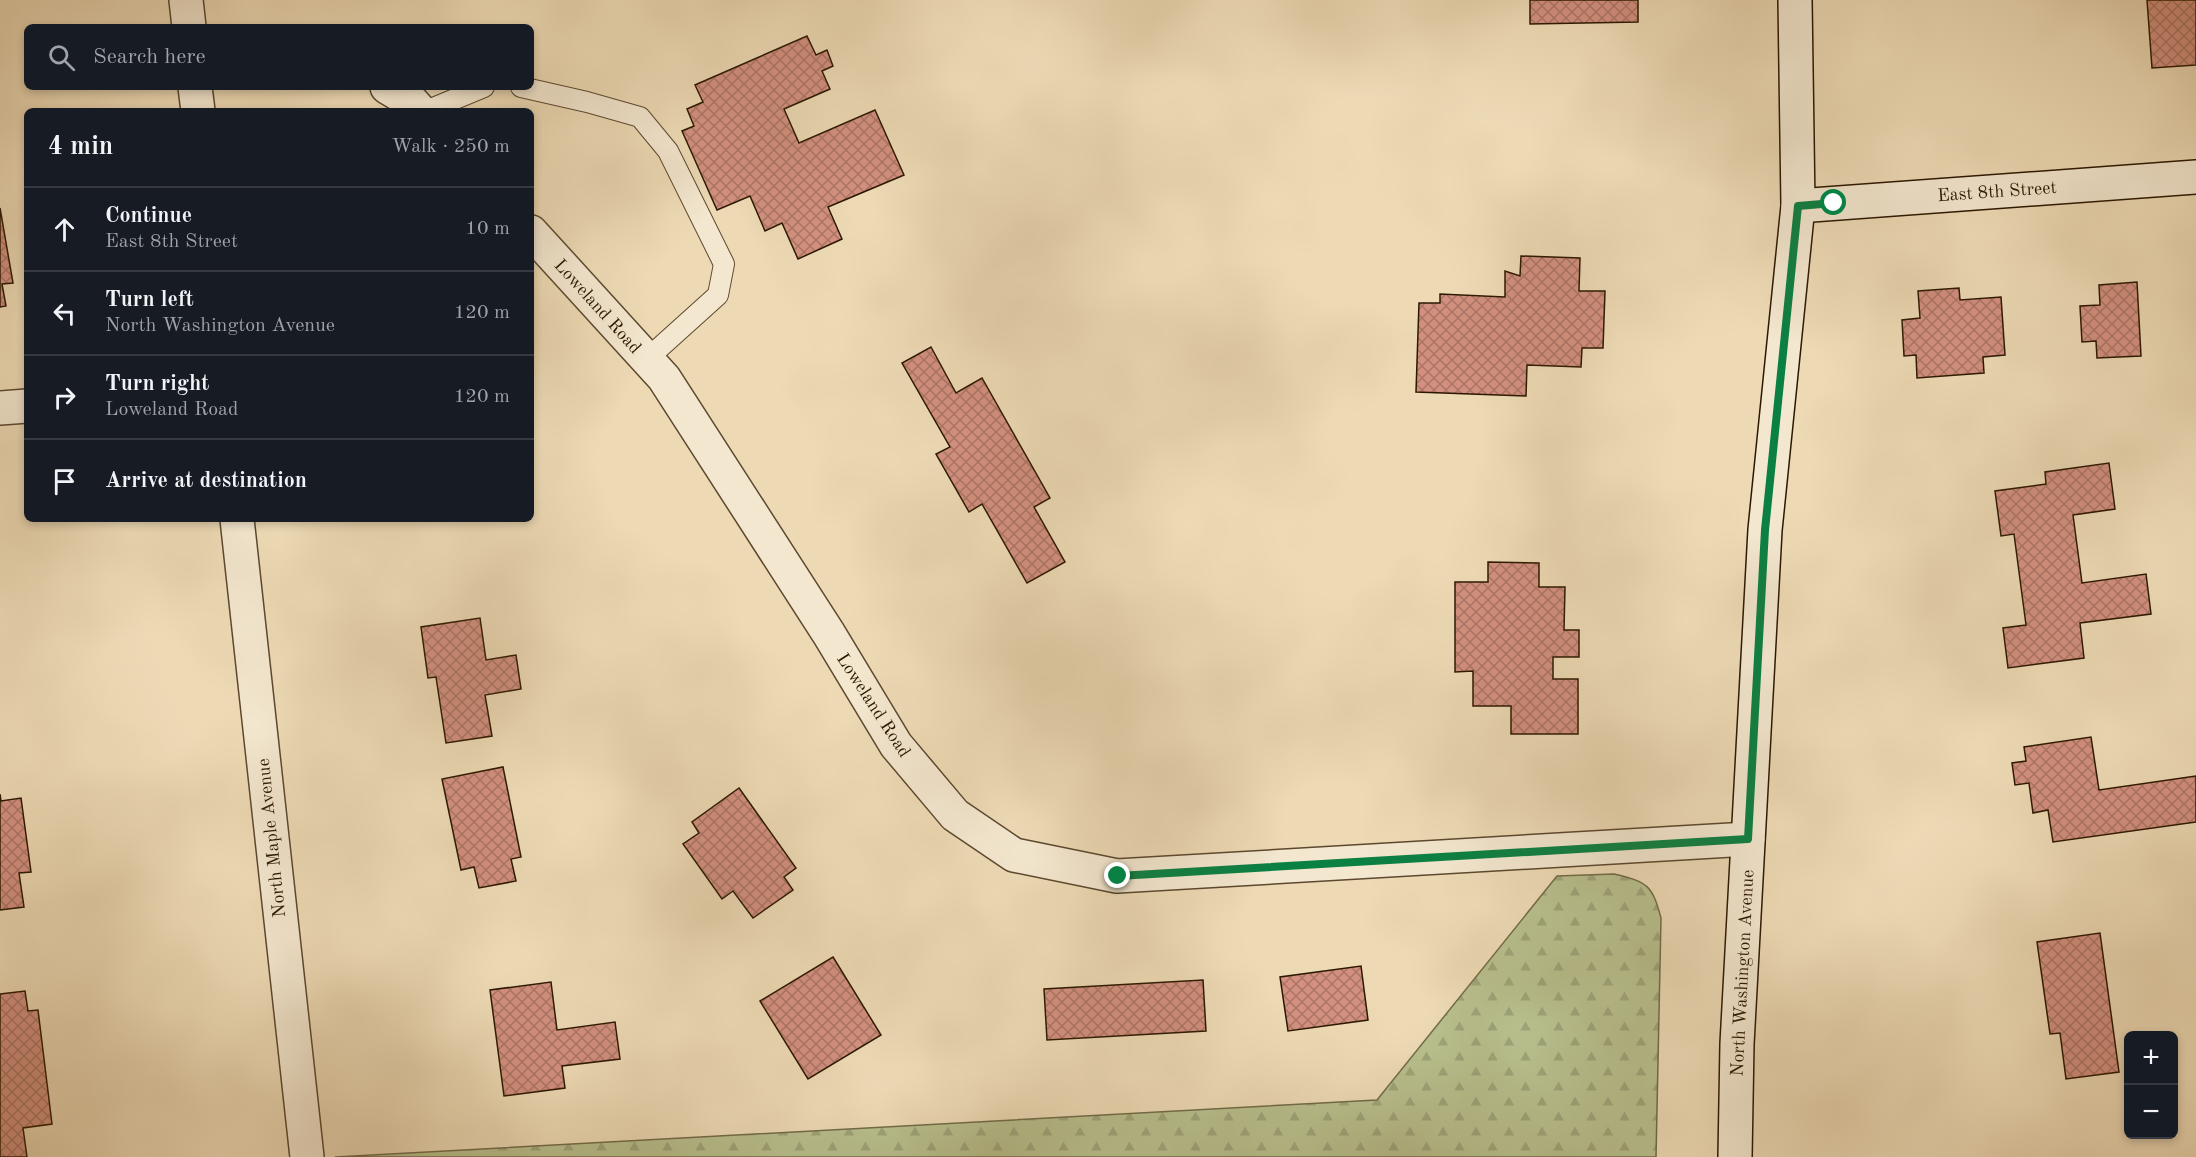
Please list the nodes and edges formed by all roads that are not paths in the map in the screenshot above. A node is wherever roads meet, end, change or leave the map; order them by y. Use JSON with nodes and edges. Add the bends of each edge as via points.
{"nodes":[{"id":1,"x":186,"y":0,"type":"edge"},
{"id":2,"x":1795,"y":0,"type":"edge"},
{"id":3,"x":189,"y":24,"type":"edge"},
{"id":4,"x":195,"y":90,"type":"edge"},
{"id":5,"x":392,"y":90,"type":"edge"},
{"id":6,"x":477,"y":90,"type":"edge"},
{"id":7,"x":534,"y":90,"type":"edge"},
{"id":8,"x":198,"y":108,"type":"edge"},
{"id":9,"x":417,"y":108,"type":"edge"},
{"id":10,"x":433,"y":108,"type":"edge"},
{"id":11,"x":2196,"y":177,"type":"edge"},
{"id":12,"x":1798,"y":206,"type":"junction"},
{"id":13,"x":534,"y":235,"type":"edge"},
{"id":14,"x":646,"y":359,"type":"junction"},
{"id":15,"x":24,"y":406,"type":"edge"},
{"id":16,"x":0,"y":408,"type":"edge"},
{"id":17,"x":237,"y":522,"type":"edge"},
{"id":18,"x":1748,"y":839,"type":"junction"},
{"id":19,"x":307,"y":1157,"type":"edge"},
{"id":20,"x":1735,"y":1157,"type":"edge"}],
"edges":[{"from":1,"to":3,"type":"street"},
{"from":2,"to":12,"type":"street","name":"North Washington Avenue"},
{"from":4,"to":8,"type":"street"},
{"from":5,"to":9,"type":"street"},
{"from":6,"to":10,"type":"lane"},
{"from":7,"to":14,"type":"lane","via":[[640,117],[668,151],[724,264],[718,295]]},
{"from":11,"to":12,"type":"street","name":"East 8th Street"},
{"from":12,"to":18,"type":"street","name":"North Washington Avenue","via":[[1765,530]]},
{"from":13,"to":14,"type":"street","name":"Loweland Road"},
{"from":14,"to":18,"type":"street","name":"Loweland Road","via":[[664,378],[896,745],[955,815],[1014,855],[1118,876]]},
{"from":15,"to":16,"type":"street"},
{"from":17,"to":19,"type":"street","name":"North Maple Avenue"},
{"from":18,"to":20,"type":"street","name":"North Washington Avenue"}]}
